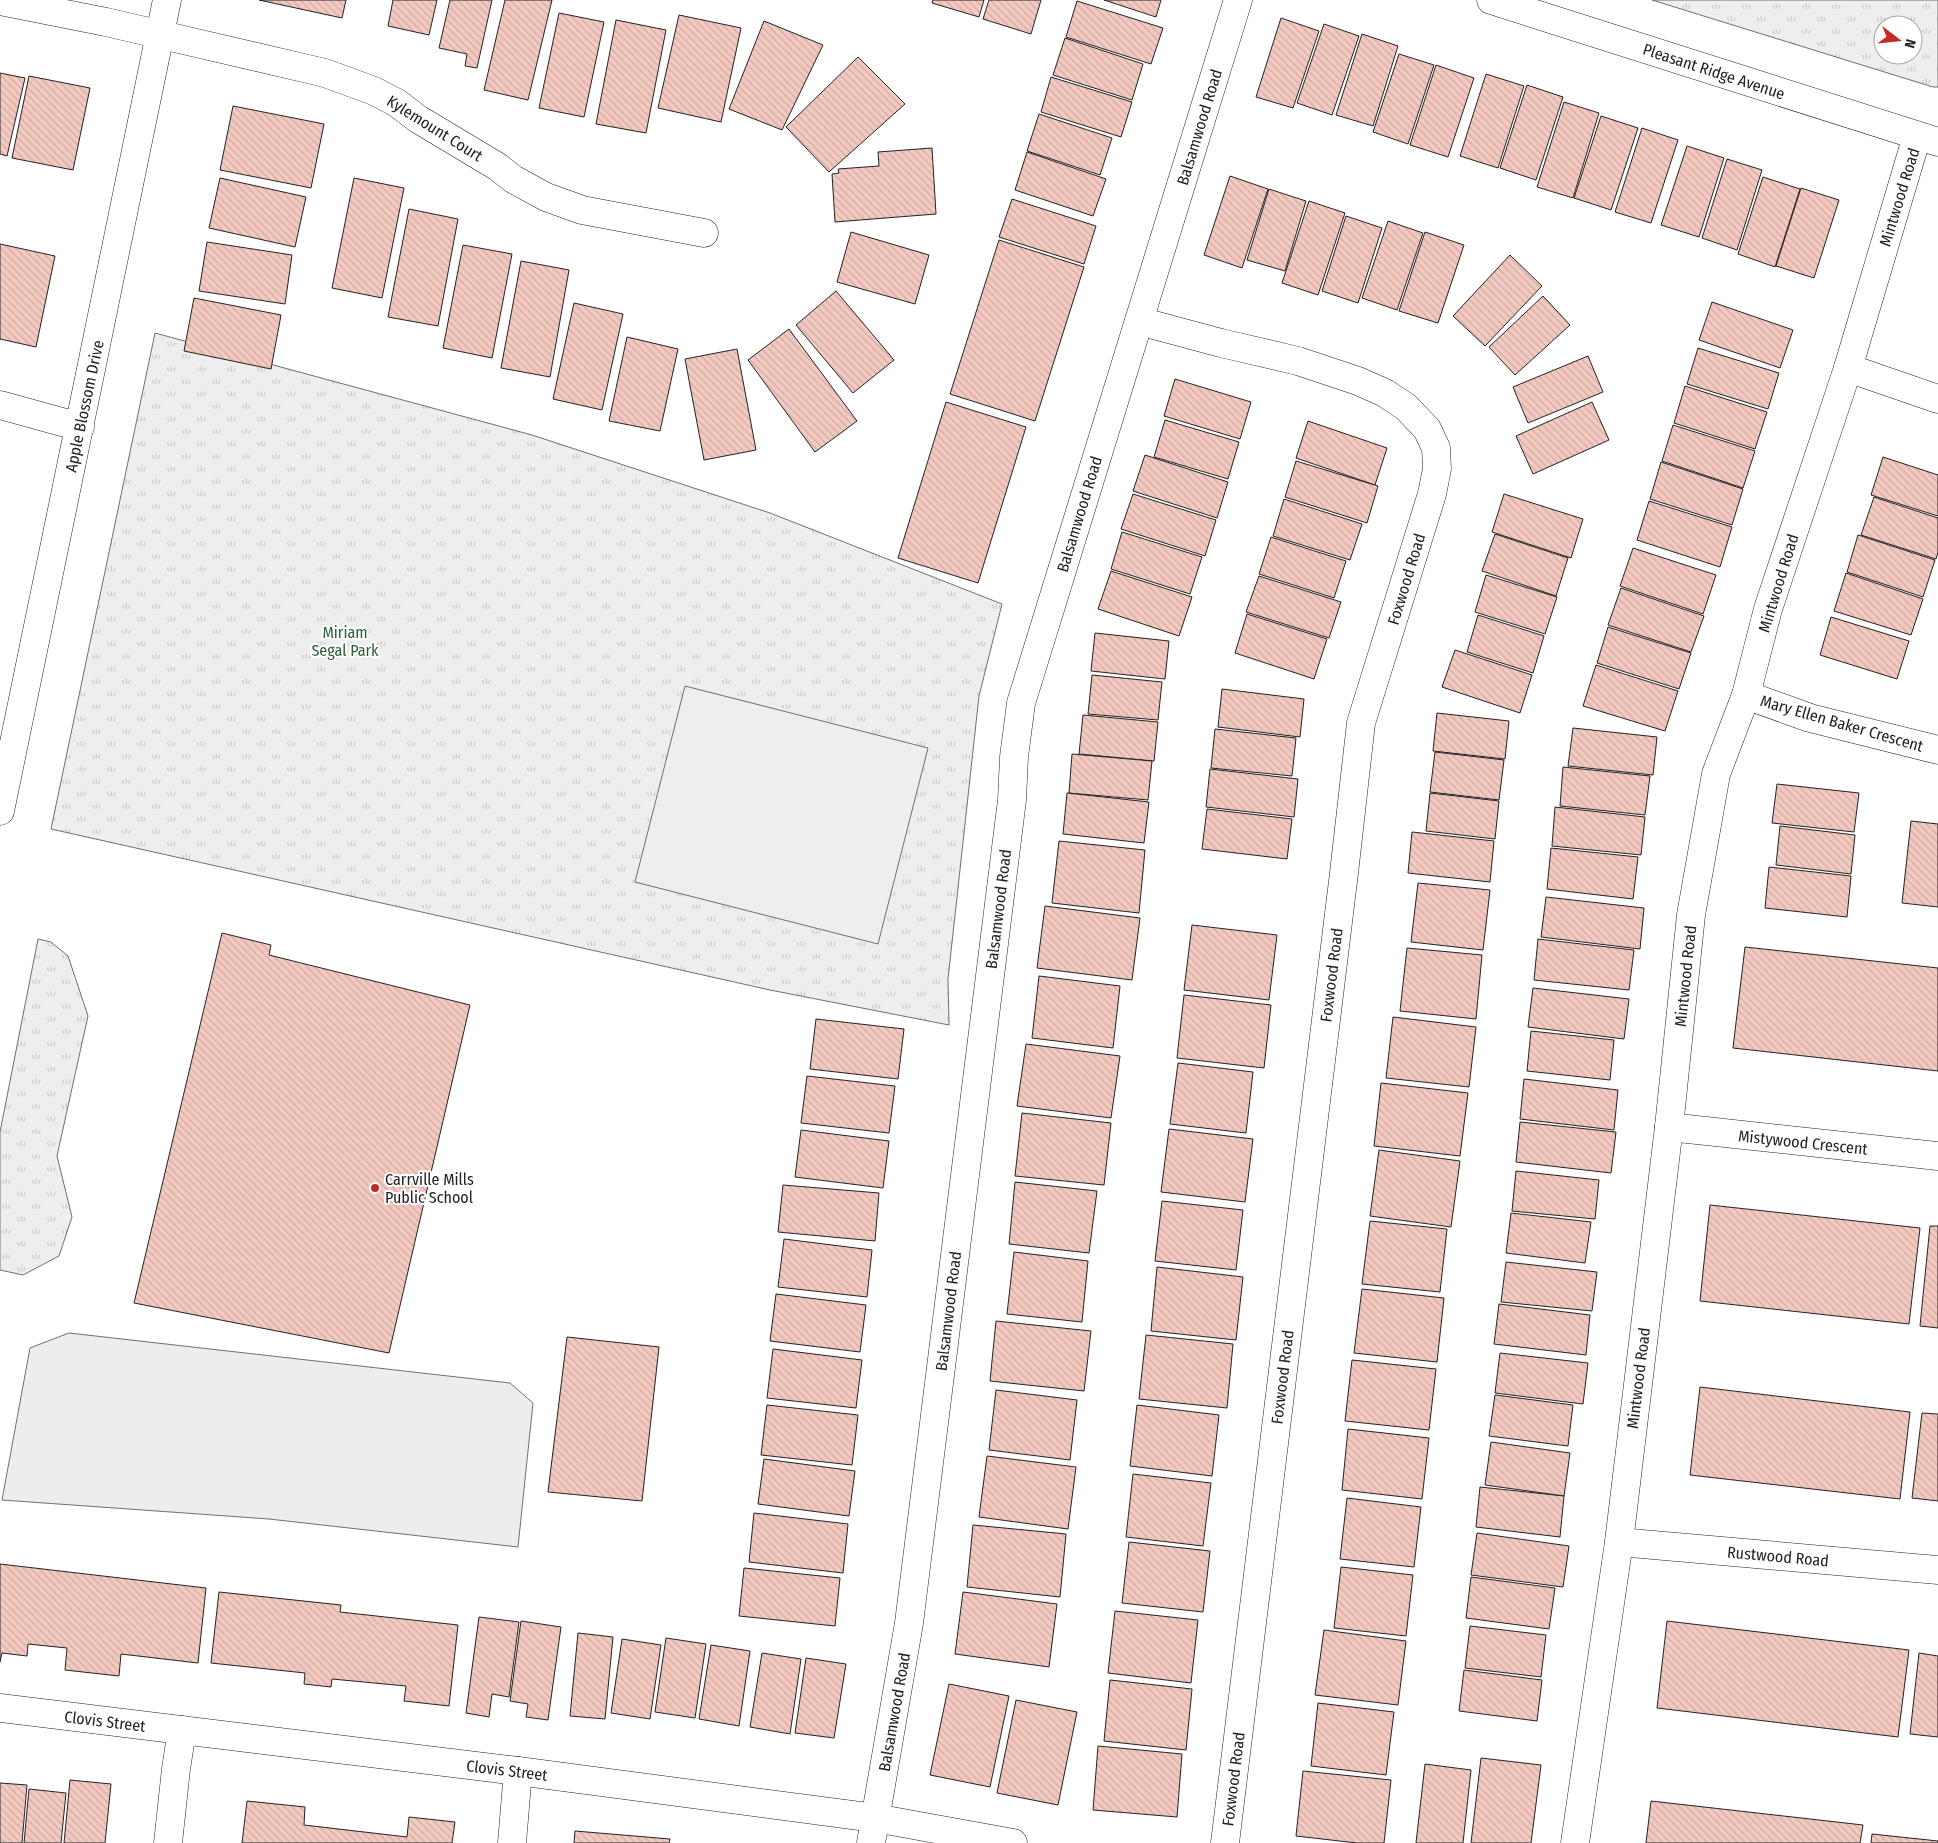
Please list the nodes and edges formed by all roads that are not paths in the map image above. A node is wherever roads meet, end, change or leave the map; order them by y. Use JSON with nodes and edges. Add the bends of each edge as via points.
{"nodes":[{"id":1,"x":167,"y":0,"type":"edge"},
{"id":2,"x":1238,"y":0,"type":"edge"},
{"id":3,"x":1491,"y":0,"type":"edge"},
{"id":4,"x":0,"y":1,"type":"edge"},
{"id":5,"x":160,"y":34,"type":"junction"},
{"id":6,"x":1928,"y":139,"type":"edge"},
{"id":7,"x":704,"y":233,"type":"dead end"},
{"id":8,"x":1139,"y":321,"type":"junction"},
{"id":9,"x":1848,"y":368,"type":"junction"},
{"id":10,"x":1938,"y":399,"type":"edge"},
{"id":11,"x":0,"y":404,"type":"edge"},
{"id":12,"x":80,"y":427,"type":"junction"},
{"id":13,"x":1746,"y":696,"type":"junction"},
{"id":14,"x":1938,"y":750,"type":"edge"},
{"id":15,"x":0,"y":806,"type":"edge"},
{"id":16,"x":1669,"y":1127,"type":"junction"},
{"id":17,"x":1938,"y":1156,"type":"edge"},
{"id":18,"x":1618,"y":1542,"type":"junction"},
{"id":19,"x":1938,"y":1570,"type":"edge"},
{"id":20,"x":0,"y":1708,"type":"edge"},
{"id":21,"x":182,"y":1730,"type":"junction"},
{"id":22,"x":518,"y":1771,"type":"junction"},
{"id":23,"x":873,"y":1830,"type":"edge"},
{"id":24,"x":168,"y":1843,"type":"edge"},
{"id":25,"x":512,"y":1843,"type":"edge"},
{"id":26,"x":1013,"y":1843,"type":"edge"},
{"id":27,"x":1225,"y":1843,"type":"edge"},
{"id":28,"x":1575,"y":1843,"type":"edge"}],
"edges":[{"from":1,"to":5,"type":"street","name":"Apple Blossom Drive"},
{"from":2,"to":8,"type":"street","name":"Balsamwood Road"},
{"from":3,"to":6,"type":"street","name":"Pleasant Ridge Avenue"},
{"from":4,"to":5,"type":"street","name":"Kylemount Court"},
{"from":5,"to":7,"type":"street","name":"Kylemount Court","via":[[325,73],[374,91],[529,189],[564,204]]},
{"from":5,"to":12,"type":"street","name":"Apple Blossom Drive"},
{"from":6,"to":9,"type":"street","name":"Mintwood Road"},
{"from":8,"to":23,"type":"street","name":"Balsamwood Road","via":[[1021,703],[1012,800],[909,1623]]},
{"from":8,"to":27,"type":"street","name":"Foxwood Road","via":[[1298,361],[1372,387],[1396,400],[1420,420],[1433,439],[1438,458],[1432,494],[1359,734]]},
{"from":9,"to":10,"type":"street"},
{"from":9,"to":13,"type":"street","name":"Mintwood Road","via":[[1768,609]]},
{"from":11,"to":12,"type":"street"},
{"from":12,"to":15,"type":"street","name":"Apple Blossom Drive"},
{"from":13,"to":14,"type":"street","name":"Mary Ellen Baker Crescent","via":[[1810,718]]},
{"from":13,"to":16,"type":"street","name":"Mintwood Road","via":[[1716,774],[1691,915]]},
{"from":16,"to":17,"type":"street","name":"Mistywood Crescent"},
{"from":16,"to":18,"type":"street","name":"Mintwood Road"},
{"from":18,"to":19,"type":"street","name":"Rustwood Road"},
{"from":18,"to":28,"type":"street","name":"Mintwood Road"},
{"from":20,"to":21,"type":"street","name":"Clovis Street"},
{"from":21,"to":22,"type":"street","name":"Clovis Street"},
{"from":21,"to":24,"type":"street"},
{"from":22,"to":23,"type":"street","name":"Clovis Street"},
{"from":22,"to":25,"type":"street"},
{"from":23,"to":26,"type":"street","name":"Clovis Street"}]}
